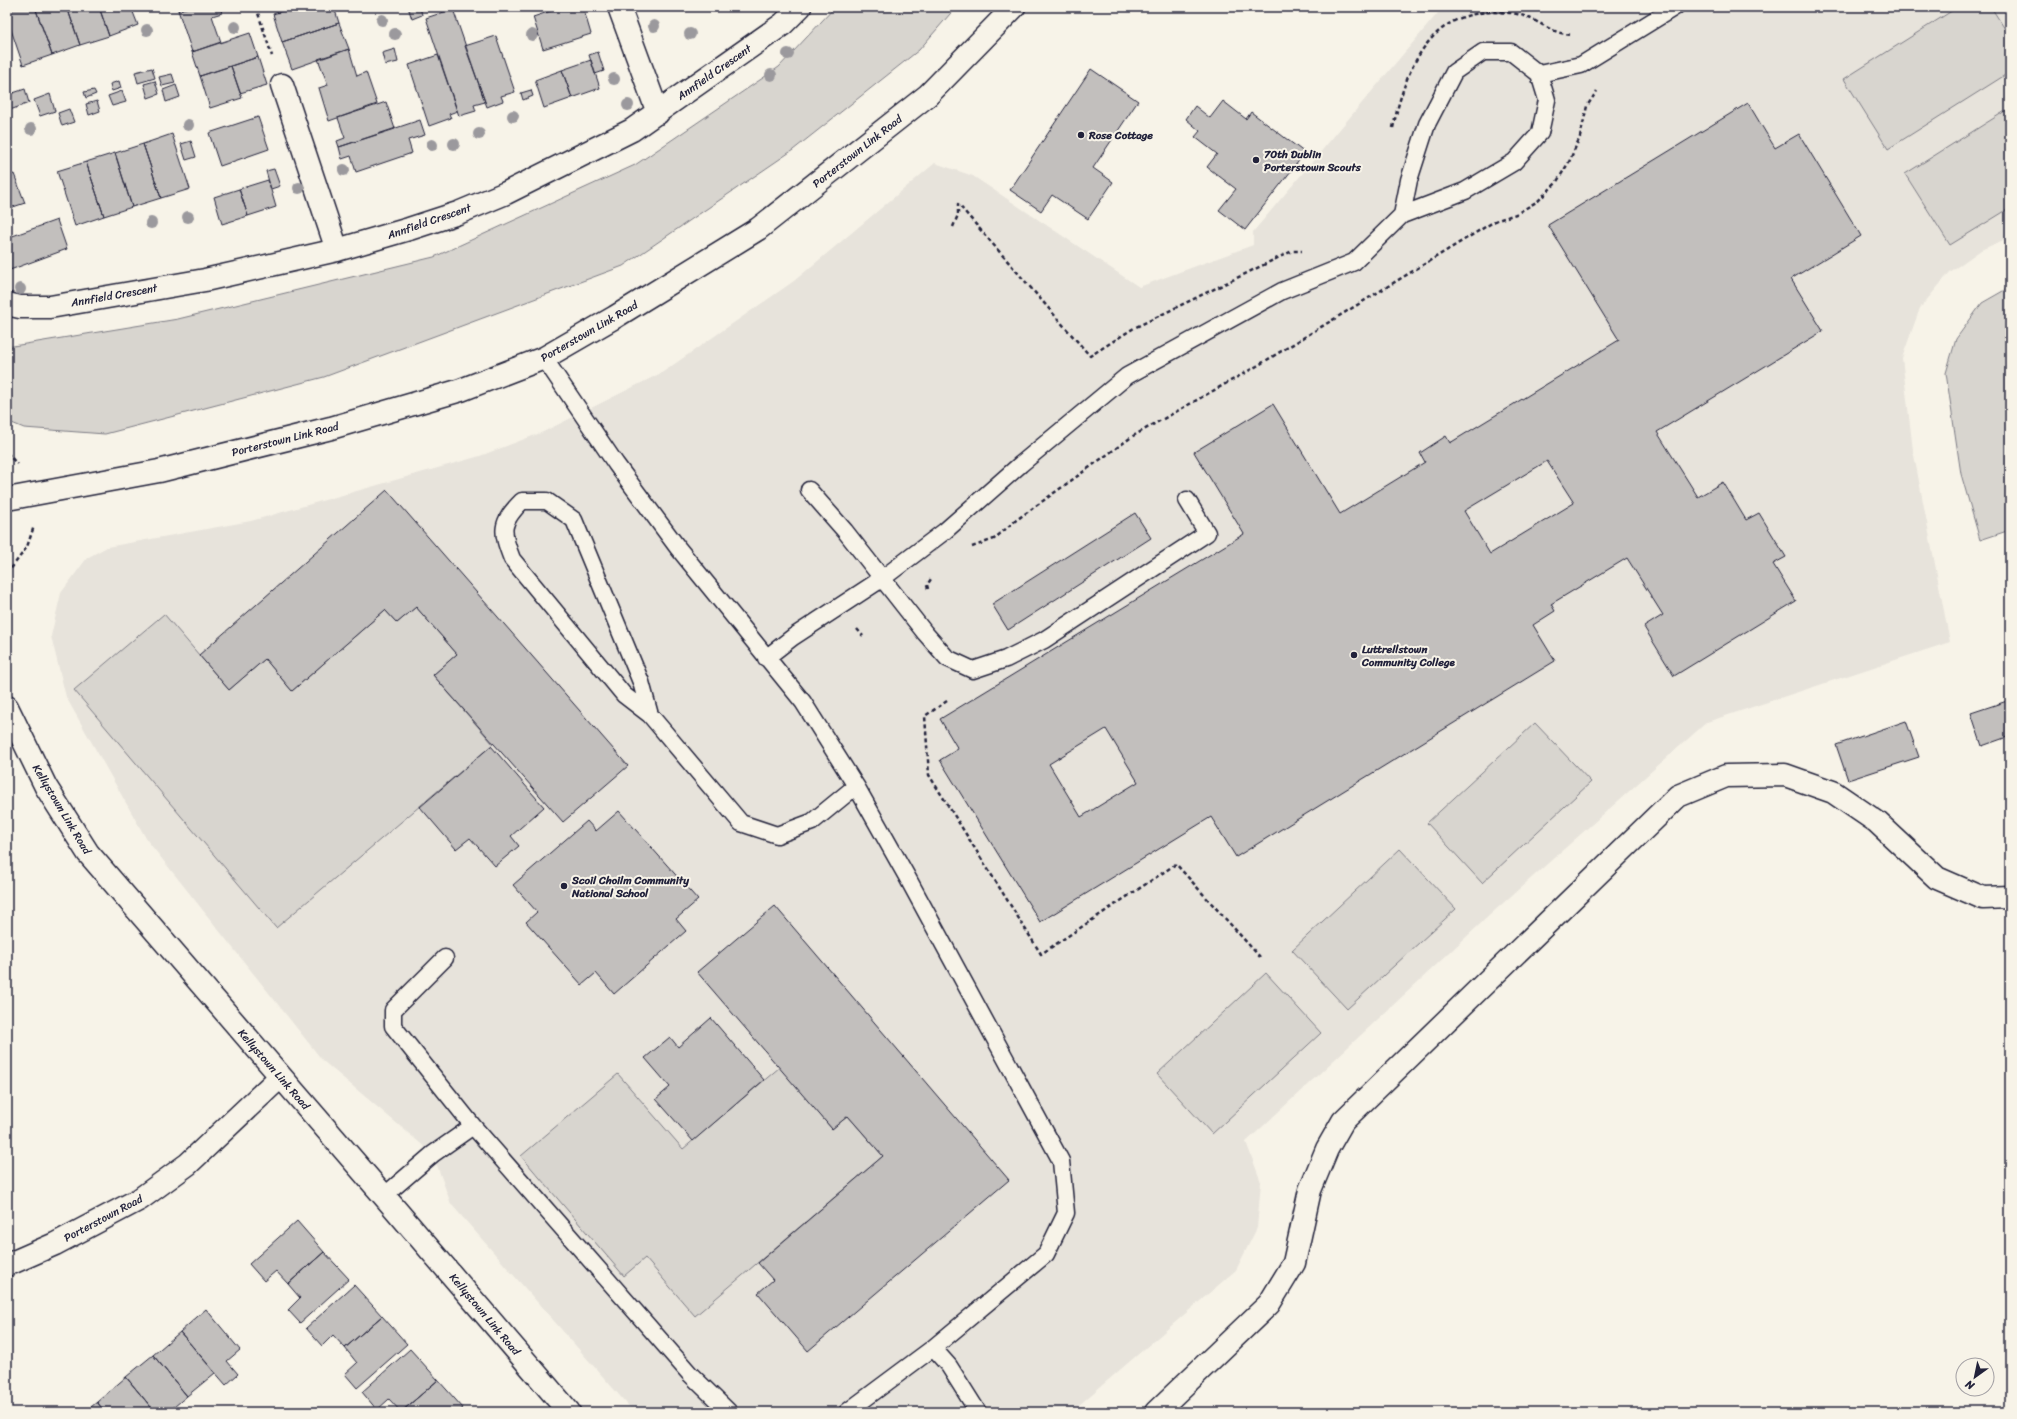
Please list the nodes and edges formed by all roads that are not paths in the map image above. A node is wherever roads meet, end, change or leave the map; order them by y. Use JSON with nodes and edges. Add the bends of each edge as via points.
{"nodes":[{"id":1,"x":619,"y":7,"type":"edge"},
{"id":2,"x":800,"y":7,"type":"edge"},
{"id":3,"x":1014,"y":7,"type":"edge"},
{"id":4,"x":1675,"y":7,"type":"edge"},
{"id":5,"x":1539,"y":74,"type":"junction"},
{"id":6,"x":282,"y":85,"type":"road end"},
{"id":7,"x":658,"y":113,"type":"junction"},
{"id":8,"x":1402,"y":215,"type":"junction"},
{"id":9,"x":337,"y":250,"type":"junction"},
{"id":10,"x":7,"y":304,"type":"edge"},
{"id":11,"x":544,"y":358,"type":"junction"},
{"id":12,"x":809,"y":490,"type":"dead end"},
{"id":13,"x":7,"y":499,"type":"edge"},
{"id":14,"x":1187,"y":500,"type":"dead end"},
{"id":15,"x":883,"y":578,"type":"junction"},
{"id":16,"x":766,"y":658,"type":"junction"},
{"id":17,"x":7,"y":707,"type":"edge"},
{"id":18,"x":650,"y":715,"type":"junction"},
{"id":19,"x":856,"y":786,"type":"junction"},
{"id":20,"x":2010,"y":897,"type":"edge"},
{"id":21,"x":445,"y":958,"type":"dead end"},
{"id":22,"x":280,"y":1077,"type":"junction"},
{"id":23,"x":473,"y":1126,"type":"junction"},
{"id":24,"x":384,"y":1196,"type":"junction"},
{"id":25,"x":7,"y":1265,"type":"edge"},
{"id":26,"x":933,"y":1348,"type":"junction"},
{"id":27,"x":568,"y":1412,"type":"edge"},
{"id":28,"x":729,"y":1412,"type":"edge"},
{"id":29,"x":847,"y":1412,"type":"edge"},
{"id":30,"x":978,"y":1412,"type":"edge"},
{"id":31,"x":1156,"y":1412,"type":"edge"}],
"edges":[{"from":1,"to":7,"type":"street"},
{"from":2,"to":7,"type":"street","name":"Annfield Crescent","via":[[783,24]]},
{"from":3,"to":11,"type":"street","name":"Porterstown Link Road","via":[[928,95],[758,229]]},
{"from":4,"to":5,"type":"lane","via":[[1581,65]]},
{"from":5,"to":8,"type":"lane","via":[[1547,100],[1540,133],[1514,162],[1465,191]]},
{"from":5,"to":8,"type":"lane","via":[[1511,52],[1483,52],[1454,72],[1427,124],[1409,180]]},
{"from":6,"to":9,"type":"street"},
{"from":7,"to":9,"type":"street","name":"Annfield Crescent","via":[[603,146],[506,193],[409,229]]},
{"from":8,"to":15,"type":"lane","via":[[1354,262],[1282,291],[1127,376],[945,531]]},
{"from":9,"to":10,"type":"street","name":"Annfield Crescent","via":[[205,280],[50,307],[20,307]]},
{"from":11,"to":13,"type":"street","name":"Porterstown Link Road","via":[[461,390],[331,428],[159,472]]},
{"from":11,"to":16,"type":"lane","via":[[616,464],[678,548]]},
{"from":12,"to":15,"type":"lane"},
{"from":14,"to":15,"type":"lane","via":[[1207,533],[1044,640],[1006,659],[973,670],[947,658]]},
{"from":15,"to":16,"type":"lane","via":[[793,637]]},
{"from":16,"to":19,"type":"lane","via":[[803,702]]},
{"from":17,"to":22,"type":"street","name":"Kellystown Link Road","via":[[46,786],[88,853]]},
{"from":18,"to":18,"type":"lane","via":[[624,695],[512,560],[504,538],[507,516],[522,501],[547,501],[574,520],[641,682]]},
{"from":18,"to":19,"type":"lane","via":[[740,823],[777,835],[812,822]]},
{"from":19,"to":26,"type":"lane","via":[[975,1000],[1061,1162],[1066,1213],[1046,1254]]},
{"from":20,"to":31,"type":"street","via":[[1983,898],[1937,878],[1877,822],[1833,792],[1785,776],[1726,776],[1678,796],[1343,1121],[1327,1149],[1310,1190],[1294,1263],[1269,1304]]},
{"from":21,"to":23,"type":"lane","via":[[393,1010],[393,1026]]},
{"from":22,"to":24,"type":"street","name":"Kellystown Link Road"},
{"from":22,"to":25,"type":"street","name":"Porterstown Road","via":[[188,1164],[140,1199],[55,1244]]},
{"from":23,"to":24,"type":"lane","via":[[433,1154]]},
{"from":23,"to":28,"type":"lane","via":[[690,1374]]},
{"from":24,"to":27,"type":"street","name":"Kellystown Link Road"},
{"from":26,"to":29,"type":"lane"},
{"from":26,"to":30,"type":"lane","via":[[949,1366]]}]}
